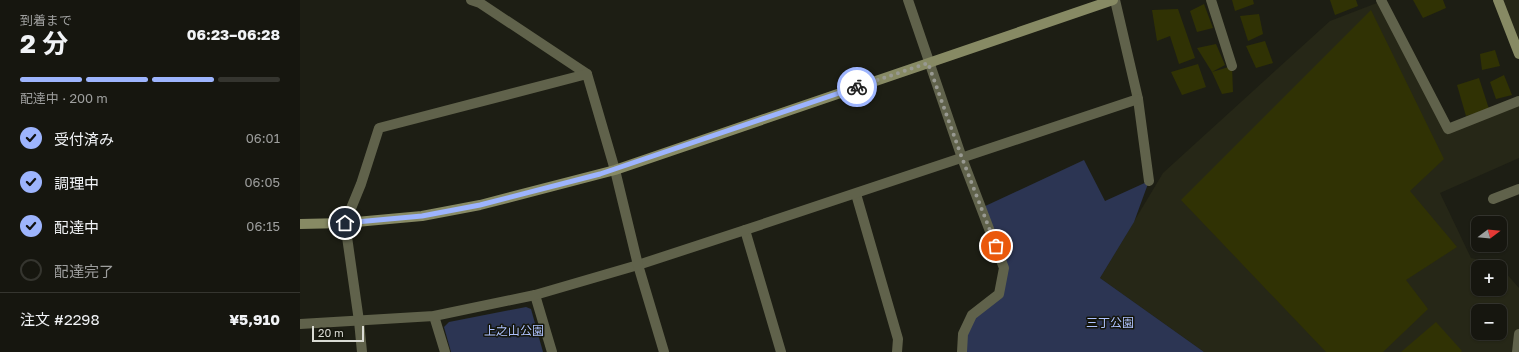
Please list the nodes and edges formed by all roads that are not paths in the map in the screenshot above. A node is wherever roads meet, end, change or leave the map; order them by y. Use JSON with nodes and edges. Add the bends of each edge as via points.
{"nodes":[{"id":1,"x":908,"y":0,"type":"edge"},
{"id":2,"x":1114,"y":0,"type":"edge"},
{"id":3,"x":1211,"y":0,"type":"edge"},
{"id":4,"x":1381,"y":0,"type":"edge"},
{"id":5,"x":1498,"y":0,"type":"edge"},
{"id":6,"x":478,"y":1,"type":"edge"},
{"id":7,"x":1519,"y":54,"type":"edge"},
{"id":8,"x":928,"y":63,"type":"junction"},
{"id":9,"x":1232,"y":66,"type":"dead end"},
{"id":10,"x":587,"y":74,"type":"junction"},
{"id":11,"x":1138,"y":99,"type":"junction"},
{"id":12,"x":1519,"y":101,"type":"edge"},
{"id":13,"x":962,"y":158,"type":"junction"},
{"id":14,"x":615,"y":170,"type":"junction"},
{"id":15,"x":1149,"y":181,"type":"dead end"},
{"id":16,"x":1519,"y":189,"type":"edge"},
{"id":17,"x":856,"y":194,"type":"junction"},
{"id":18,"x":1493,"y":200,"type":"dead end"},
{"id":19,"x":345,"y":223,"type":"junction"},
{"id":20,"x":300,"y":224,"type":"edge"},
{"id":21,"x":745,"y":230,"type":"junction"},
{"id":22,"x":638,"y":265,"type":"junction"},
{"id":23,"x":535,"y":295,"type":"junction"},
{"id":24,"x":434,"y":316,"type":"junction"},
{"id":25,"x":359,"y":321,"type":"junction"},
{"id":26,"x":300,"y":324,"type":"edge"},
{"id":27,"x":1519,"y":334,"type":"edge"},
{"id":28,"x":362,"y":352,"type":"edge"},
{"id":29,"x":445,"y":352,"type":"edge"},
{"id":30,"x":552,"y":352,"type":"edge"},
{"id":31,"x":664,"y":352,"type":"edge"},
{"id":32,"x":781,"y":352,"type":"edge"},
{"id":33,"x":898,"y":352,"type":"edge"},
{"id":34,"x":962,"y":352,"type":"edge"},
{"id":35,"x":1517,"y":352,"type":"edge"}],
"edges":[{"from":1,"to":8,"type":"street"},
{"from":2,"to":8,"type":"street"},
{"from":2,"to":11,"type":"street"},
{"from":3,"to":9,"type":"street"},
{"from":4,"to":12,"type":"street","via":[[1448,129]]},
{"from":5,"to":7,"type":"street"},
{"from":6,"to":10,"type":"street"},
{"from":8,"to":13,"type":"street"},
{"from":8,"to":14,"type":"street"},
{"from":10,"to":14,"type":"street"},
{"from":10,"to":19,"type":"street","via":[[379,128]]},
{"from":11,"to":13,"type":"street"},
{"from":11,"to":15,"type":"street"},
{"from":13,"to":17,"type":"street"},
{"from":13,"to":34,"type":"street","via":[[1004,268],[1000,294],[972,315],[964,334]]},
{"from":14,"to":19,"type":"street","via":[[480,205],[422,216]]},
{"from":14,"to":22,"type":"street"},
{"from":16,"to":18,"type":"street"},
{"from":17,"to":21,"type":"street"},
{"from":17,"to":33,"type":"street","via":[[898,339]]},
{"from":19,"to":20,"type":"street"},
{"from":19,"to":25,"type":"street"},
{"from":21,"to":22,"type":"street"},
{"from":21,"to":32,"type":"street"},
{"from":22,"to":23,"type":"street"},
{"from":22,"to":31,"type":"street"},
{"from":23,"to":24,"type":"street"},
{"from":23,"to":30,"type":"street"},
{"from":24,"to":25,"type":"street"},
{"from":24,"to":29,"type":"street"},
{"from":25,"to":26,"type":"street"},
{"from":25,"to":28,"type":"street"},
{"from":27,"to":35,"type":"street"}]}
